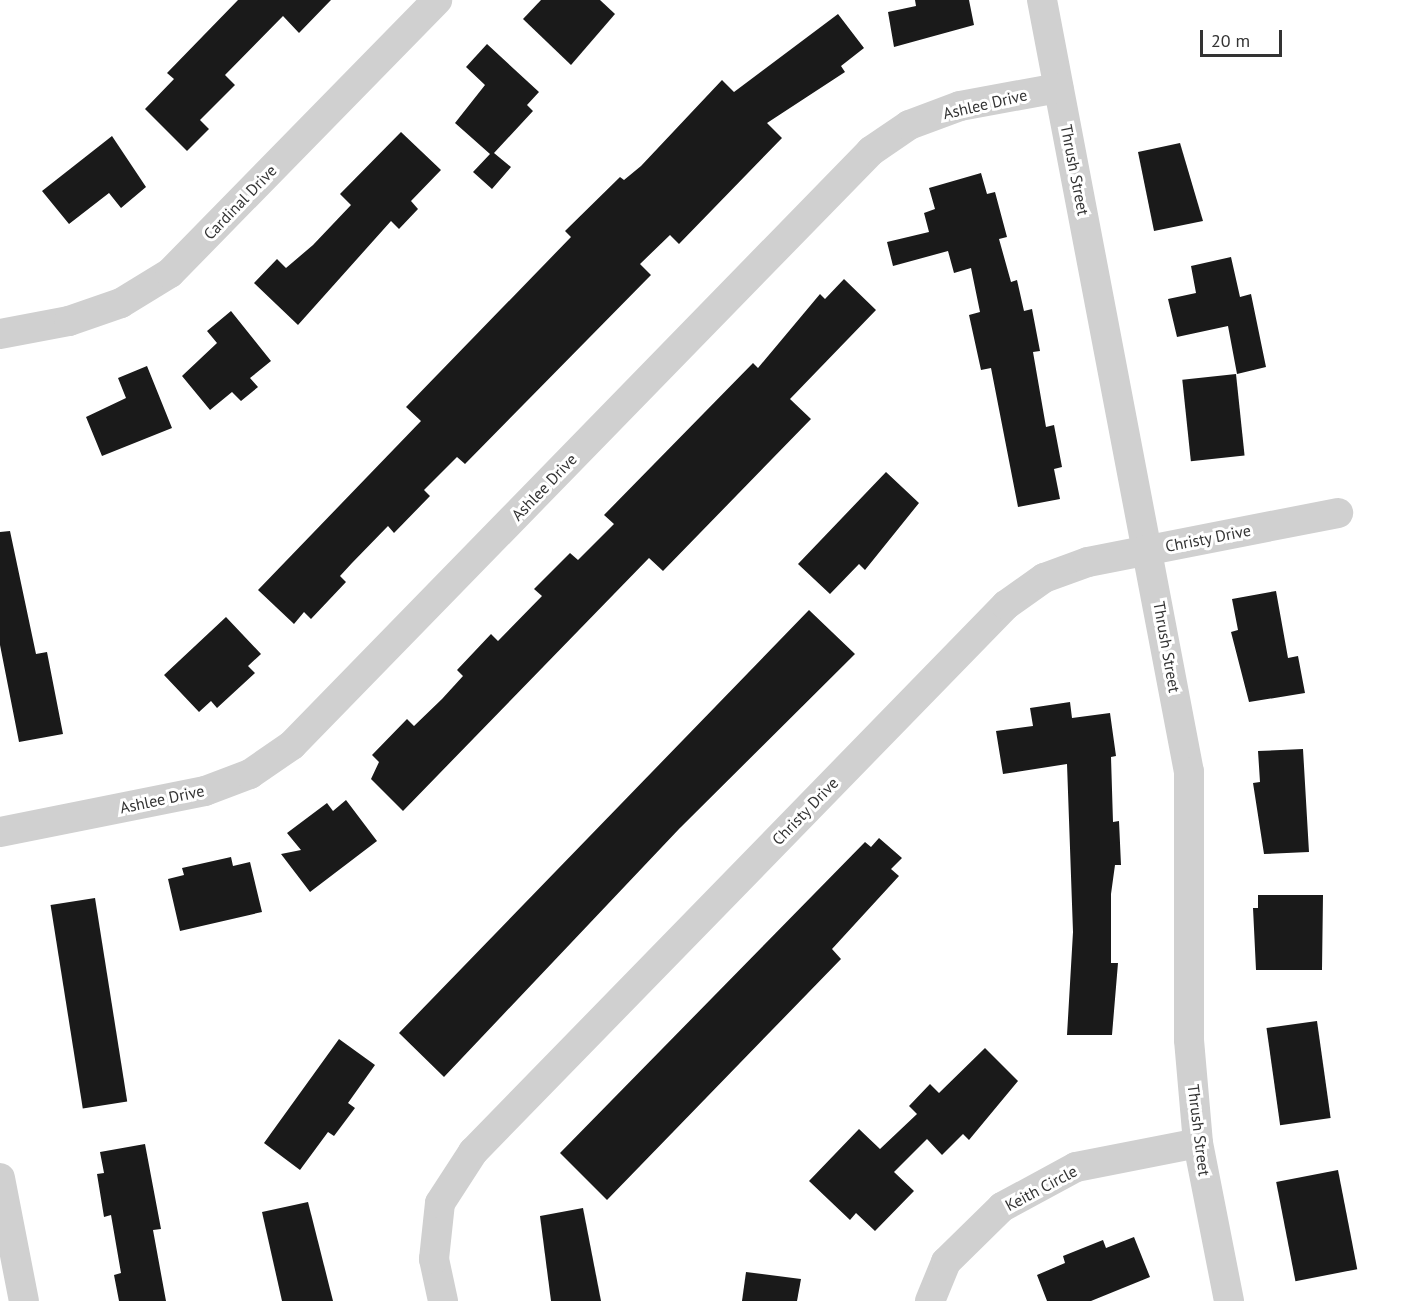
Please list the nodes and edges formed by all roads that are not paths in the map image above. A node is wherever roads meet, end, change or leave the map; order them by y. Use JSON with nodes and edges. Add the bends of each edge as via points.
{"nodes":[{"id":1,"x":437,"y":0,"type":"edge"},
{"id":2,"x":1042,"y":0,"type":"edge"},
{"id":3,"x":1058,"y":88,"type":"junction"},
{"id":4,"x":0,"y":334,"type":"edge"},
{"id":5,"x":1338,"y":513,"type":"dead end"},
{"id":6,"x":1150,"y":549,"type":"junction"},
{"id":7,"x":0,"y":832,"type":"edge"},
{"id":8,"x":1198,"y":1143,"type":"junction"},
{"id":9,"x":0,"y":1178,"type":"edge"},
{"id":10,"x":24,"y":1301,"type":"edge"},
{"id":11,"x":443,"y":1301,"type":"edge"},
{"id":12,"x":930,"y":1301,"type":"edge"},
{"id":13,"x":1228,"y":1301,"type":"edge"}],
"edges":[{"from":1,"to":4,"type":"street","name":"Cardinal Drive","via":[[170,273],[121,303],[69,321]]},
{"from":2,"to":3,"type":"street","name":"Thrush Street"},
{"from":3,"to":6,"type":"street","name":"Thrush Street"},
{"from":3,"to":7,"type":"street","name":"Ashlee Drive","via":[[960,106],[909,125],[871,151],[292,745],[250,774],[205,791]]},
{"from":5,"to":6,"type":"street","name":"Christy Drive"},
{"from":6,"to":8,"type":"street","name":"Thrush Street","via":[[1189,772],[1189,1040]]},
{"from":6,"to":11,"type":"street","name":"Christy Drive","via":[[1088,562],[1044,578],[1006,605],[473,1152],[440,1203],[434,1259]]},
{"from":8,"to":12,"type":"street","name":"Keith Circle","via":[[1076,1167],[1002,1207],[946,1262]]},
{"from":8,"to":13,"type":"street","name":"Thrush Street"},
{"from":9,"to":10,"type":"street"}]}
